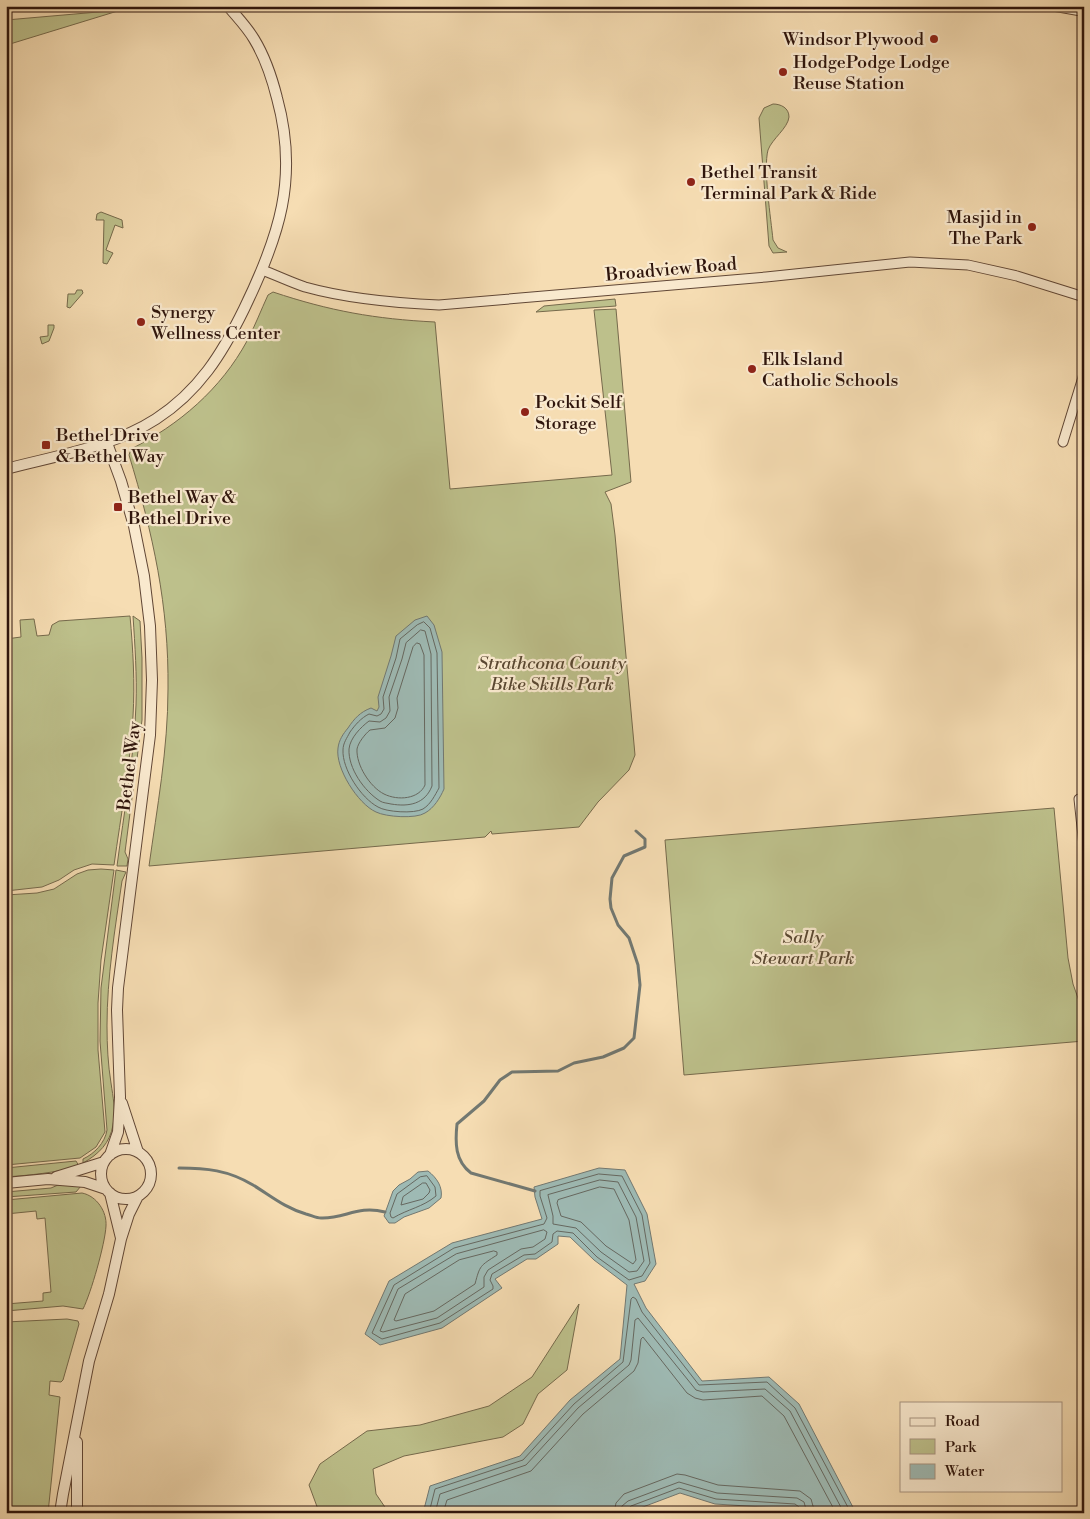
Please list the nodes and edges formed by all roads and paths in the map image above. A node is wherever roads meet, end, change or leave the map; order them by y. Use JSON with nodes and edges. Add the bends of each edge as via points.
{"nodes":[{"id":1,"x":228,"y":6,"type":"edge"},
{"id":2,"x":1056,"y":6,"type":"edge"},
{"id":3,"x":1084,"y":11,"type":"edge"},
{"id":4,"x":262,"y":270,"type":"junction"},
{"id":5,"x":1084,"y":297,"type":"edge"},
{"id":6,"x":1084,"y":374,"type":"edge"},
{"id":7,"x":1063,"y":442,"type":"dead end"},
{"id":8,"x":106,"y":443,"type":"junction"},
{"id":9,"x":6,"y":469,"type":"edge"},
{"id":10,"x":1079,"y":800,"type":"dead end"},
{"id":11,"x":1084,"y":846,"type":"edge"},
{"id":12,"x":120,"y":1097,"type":"junction"},
{"id":13,"x":138,"y":1152,"type":"junction"},
{"id":14,"x":107,"y":1158,"type":"junction"},
{"id":15,"x":48,"y":1179,"type":"junction"},
{"id":16,"x":6,"y":1183,"type":"edge"},
{"id":17,"x":108,"y":1191,"type":"junction"},
{"id":18,"x":138,"y":1196,"type":"junction"},
{"id":19,"x":121,"y":1239,"type":"junction"},
{"id":20,"x":77,"y":1424,"type":"junction"},
{"id":21,"x":60,"y":1513,"type":"edge"},
{"id":22,"x":77,"y":1513,"type":"edge"}],
"edges":[{"from":1,"to":4,"type":"street","via":[[254,39],[272,80],[284,122],[287,156],[285,192],[274,239]]},
{"from":2,"to":3,"type":"street"},
{"from":4,"to":5,"type":"street","name":"Broadview Road","via":[[335,294],[439,305],[910,262],[968,265]]},
{"from":4,"to":8,"type":"street","via":[[226,344],[196,386],[156,419]]},
{"from":6,"to":7,"type":"street"},
{"from":8,"to":9,"type":"street"},
{"from":8,"to":12,"type":"street","name":"Bethel Way","via":[[134,526],[144,576],[152,680],[150,735],[118,988]]},
{"from":10,"to":11,"type":"street"},
{"from":12,"to":13,"type":"street","name":"Bethel Way"},
{"from":12,"to":14,"type":"street","name":"Bethel Way","via":[[118,1132]]},
{"from":13,"to":14,"type":"street","via":[[127,1149],[115,1151]]},
{"from":13,"to":18,"type":"street","via":[[148,1161],[152,1174],[148,1187]]},
{"from":14,"to":15,"type":"street"},
{"from":14,"to":17,"type":"street","via":[[101,1173]]},
{"from":15,"to":16,"type":"street"},
{"from":15,"to":17,"type":"street","via":[[85,1182]]},
{"from":17,"to":18,"type":"street","via":[[124,1199]]},
{"from":17,"to":19,"type":"street"},
{"from":18,"to":19,"type":"street"},
{"from":19,"to":20,"type":"street","via":[[89,1361]]},
{"from":20,"to":21,"type":"street"},
{"from":20,"to":22,"type":"street"}]}
